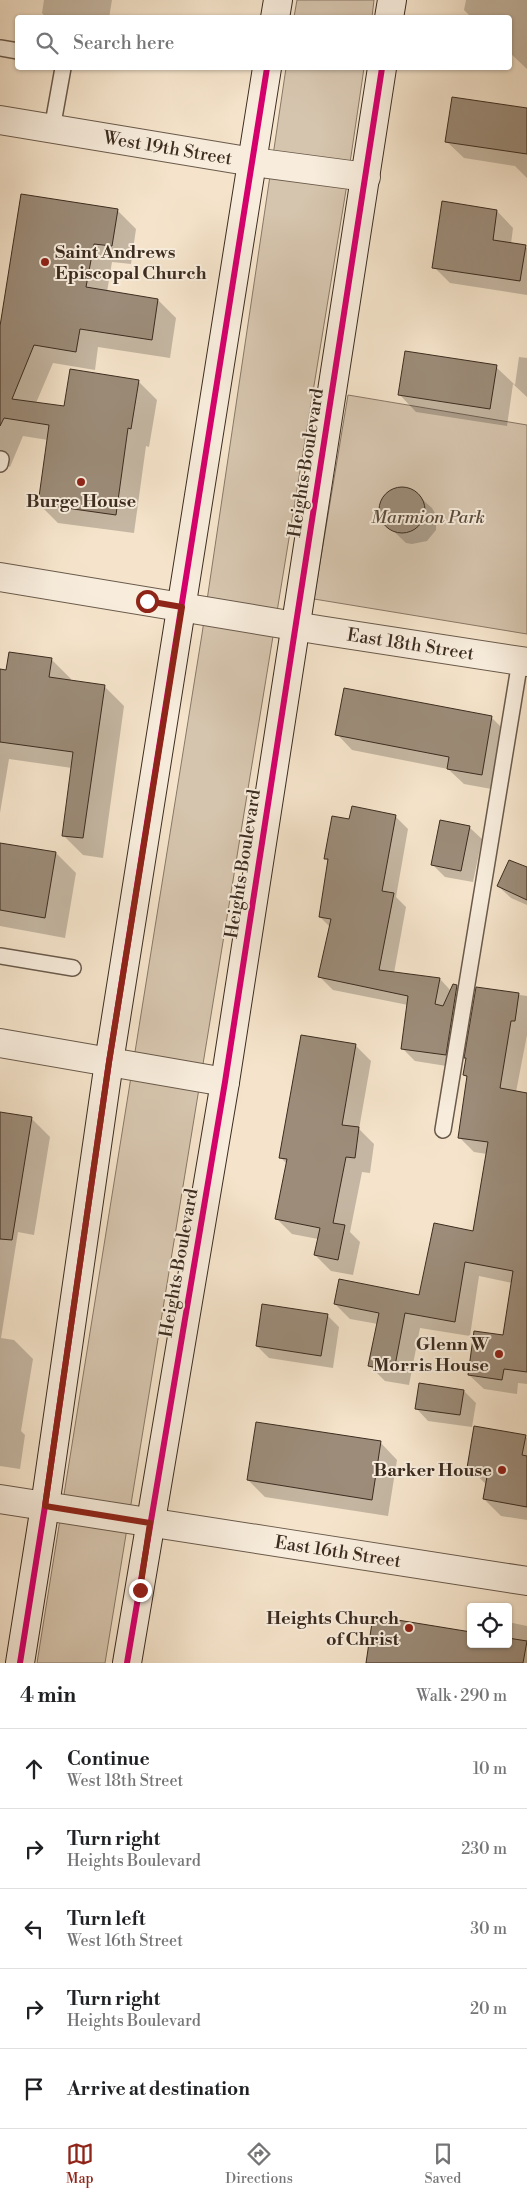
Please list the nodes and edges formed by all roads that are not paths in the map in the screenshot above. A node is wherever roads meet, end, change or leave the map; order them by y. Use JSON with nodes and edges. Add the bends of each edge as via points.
{"nodes":[{"id":1,"x":278,"y":0,"type":"edge"},
{"id":2,"x":392,"y":0,"type":"edge"},
{"id":3,"x":276,"y":15,"type":"edge"},
{"id":4,"x":390,"y":15,"type":"edge"},
{"id":5,"x":0,"y":48,"type":"edge"},
{"id":6,"x":15,"y":50,"type":"edge"},
{"id":7,"x":63,"y":70,"type":"edge"},
{"id":8,"x":267,"y":70,"type":"edge"},
{"id":9,"x":382,"y":70,"type":"edge"},
{"id":10,"x":0,"y":120,"type":"edge"},
{"id":11,"x":52,"y":128,"type":"junction"},
{"id":12,"x":252,"y":162,"type":"junction"},
{"id":13,"x":366,"y":177,"type":"junction"},
{"id":14,"x":0,"y":577,"type":"edge"},
{"id":15,"x":182,"y":607,"type":"junction"},
{"id":16,"x":296,"y":626,"type":"junction"},
{"id":17,"x":524,"y":661,"type":"edge"},
{"id":18,"x":0,"y":956,"type":"edge"},
{"id":19,"x":73,"y":968,"type":"dead end"},
{"id":20,"x":0,"y":1043,"type":"edge"},
{"id":21,"x":109,"y":1062,"type":"junction"},
{"id":22,"x":225,"y":1082,"type":"junction"},
{"id":23,"x":443,"y":1130,"type":"dead end"},
{"id":24,"x":0,"y":1499,"type":"edge"},
{"id":25,"x":45,"y":1506,"type":"junction"},
{"id":26,"x":150,"y":1523,"type":"junction"},
{"id":27,"x":527,"y":1581,"type":"edge"},
{"id":28,"x":20,"y":1663,"type":"edge"},
{"id":29,"x":127,"y":1663,"type":"edge"}],
"edges":[{"from":1,"to":3,"type":"main road"},
{"from":2,"to":4,"type":"main road"},
{"from":5,"to":6,"type":"lane"},
{"from":7,"to":11,"type":"lane"},
{"from":8,"to":12,"type":"main road"},
{"from":9,"to":13,"type":"main road","name":"Heights Boulevard"},
{"from":10,"to":11,"type":"main road","name":"West 19th Street"},
{"from":11,"to":12,"type":"main road","name":"West 19th Street"},
{"from":12,"to":13,"type":"main road","name":"West 19th Street"},
{"from":12,"to":15,"type":"main road"},
{"from":13,"to":16,"type":"main road","name":"Heights Boulevard"},
{"from":14,"to":15,"type":"main road","name":"East 18th Street"},
{"from":15,"to":16,"type":"main road","name":"East 18th Street"},
{"from":15,"to":21,"type":"main road"},
{"from":16,"to":17,"type":"main road","name":"East 18th Street"},
{"from":16,"to":22,"type":"main road","name":"Heights Boulevard"},
{"from":17,"to":23,"type":"lane"},
{"from":18,"to":19,"type":"lane"},
{"from":20,"to":21,"type":"main road"},
{"from":21,"to":22,"type":"main road"},
{"from":21,"to":25,"type":"main road"},
{"from":22,"to":26,"type":"main road","name":"Heights Boulevard"},
{"from":24,"to":25,"type":"main road","name":"East 16th Street"},
{"from":25,"to":26,"type":"main road","name":"East 16th Street"},
{"from":25,"to":28,"type":"main road"},
{"from":26,"to":27,"type":"main road","name":"East 16th Street"},
{"from":26,"to":29,"type":"main road","name":"Heights Boulevard"}]}
